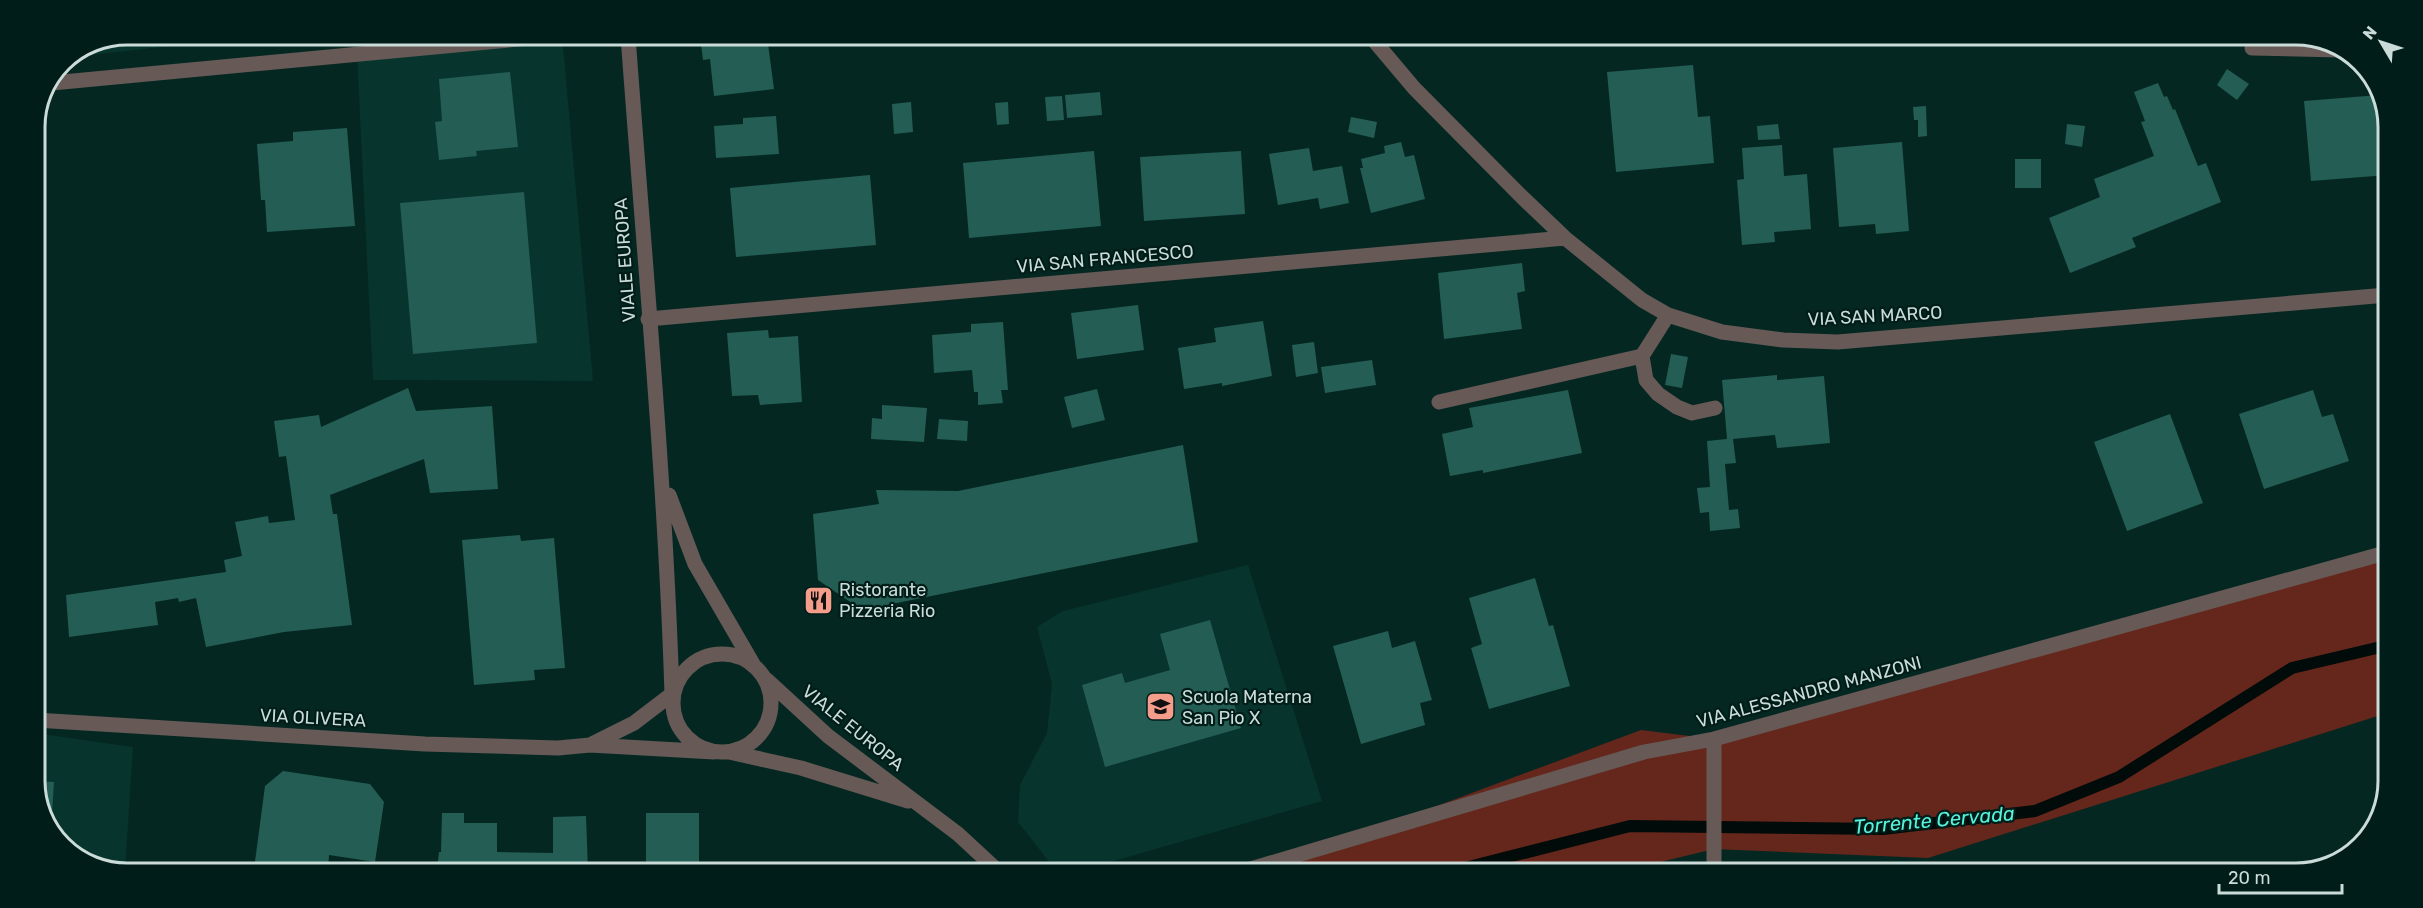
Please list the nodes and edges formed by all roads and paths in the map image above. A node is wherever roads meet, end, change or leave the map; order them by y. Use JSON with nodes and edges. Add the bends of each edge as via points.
{"nodes":[{"id":1,"x":462,"y":45,"type":"edge"},
{"id":2,"x":629,"y":45,"type":"edge"},
{"id":3,"x":1378,"y":45,"type":"edge"},
{"id":4,"x":2252,"y":48,"type":"dead end"},
{"id":5,"x":2323,"y":50,"type":"edge"},
{"id":6,"x":59,"y":81,"type":"edge"},
{"id":7,"x":1565,"y":238,"type":"junction"},
{"id":8,"x":2378,"y":296,"type":"edge"},
{"id":9,"x":1668,"y":315,"type":"junction"},
{"id":10,"x":648,"y":319,"type":"junction"},
{"id":11,"x":1642,"y":356,"type":"junction"},
{"id":12,"x":1439,"y":402,"type":"dead end"},
{"id":13,"x":1715,"y":408,"type":"dead end"},
{"id":14,"x":664,"y":482,"type":"junction"},
{"id":15,"x":2378,"y":555,"type":"edge"},
{"id":16,"x":753,"y":664,"type":"junction"},
{"id":17,"x":765,"y":677,"type":"junction"},
{"id":18,"x":672,"y":694,"type":"junction"},
{"id":19,"x":45,"y":721,"type":"edge"},
{"id":20,"x":1714,"y":739,"type":"junction"},
{"id":21,"x":590,"y":745,"type":"junction"},
{"id":22,"x":721,"y":752,"type":"junction"},
{"id":23,"x":920,"y":805,"type":"junction"},
{"id":24,"x":989,"y":863,"type":"edge"},
{"id":25,"x":1271,"y":863,"type":"edge"},
{"id":26,"x":1714,"y":863,"type":"edge"}],
"edges":[{"from":1,"to":6,"type":"street"},
{"from":2,"to":10,"type":"street","name":"VIALE EUROPA"},
{"from":3,"to":7,"type":"street","name":"VIA SAN MARCO","via":[[1414,88]]},
{"from":4,"to":5,"type":"street"},
{"from":7,"to":9,"type":"street","name":"VIA SAN MARCO","via":[[1609,275]]},
{"from":7,"to":10,"type":"street","name":"VIA SAN FRANCESCO"},
{"from":8,"to":9,"type":"street","name":"VIA SAN MARCO","via":[[1838,342],[1722,332]]},
{"from":9,"to":11,"type":"street"},
{"from":10,"to":14,"type":"street","name":"VIALE EUROPA"},
{"from":11,"to":12,"type":"street"},
{"from":11,"to":13,"type":"street","via":[[1646,380],[1658,394],[1692,413]]},
{"from":14,"to":16,"type":"street","name":"VIALE EUROPA","via":[[695,564]]},
{"from":14,"to":18,"type":"street","name":"VIALE EUROPA"},
{"from":15,"to":20,"type":"street","name":"VIA ALESSANDRO MANZONI"},
{"from":16,"to":17,"type":"street"},
{"from":16,"to":18,"type":"street","via":[[721,653],[704,656],[678,678]]},
{"from":17,"to":22,"type":"street","via":[[771,709],[767,724],[744,747]]},
{"from":17,"to":23,"type":"street","name":"VIALE EUROPA","via":[[828,736]]},
{"from":18,"to":21,"type":"street","name":"VIA OLIVERA","via":[[634,723]]},
{"from":18,"to":22,"type":"street","via":[[672,710],[681,731],[698,747]]},
{"from":19,"to":21,"type":"street","name":"VIA OLIVERA","via":[[425,744],[558,748]]},
{"from":20,"to":25,"type":"street","name":"VIA ALESSANDRO MANZONI","via":[[1644,752]]},
{"from":20,"to":26,"type":"street"},
{"from":21,"to":22,"type":"street","name":"VIA OLIVERA"},
{"from":22,"to":23,"type":"street","name":"VIALE EUROPA","via":[[801,768]]},
{"from":23,"to":24,"type":"street","name":"VIALE EUROPA"}]}
